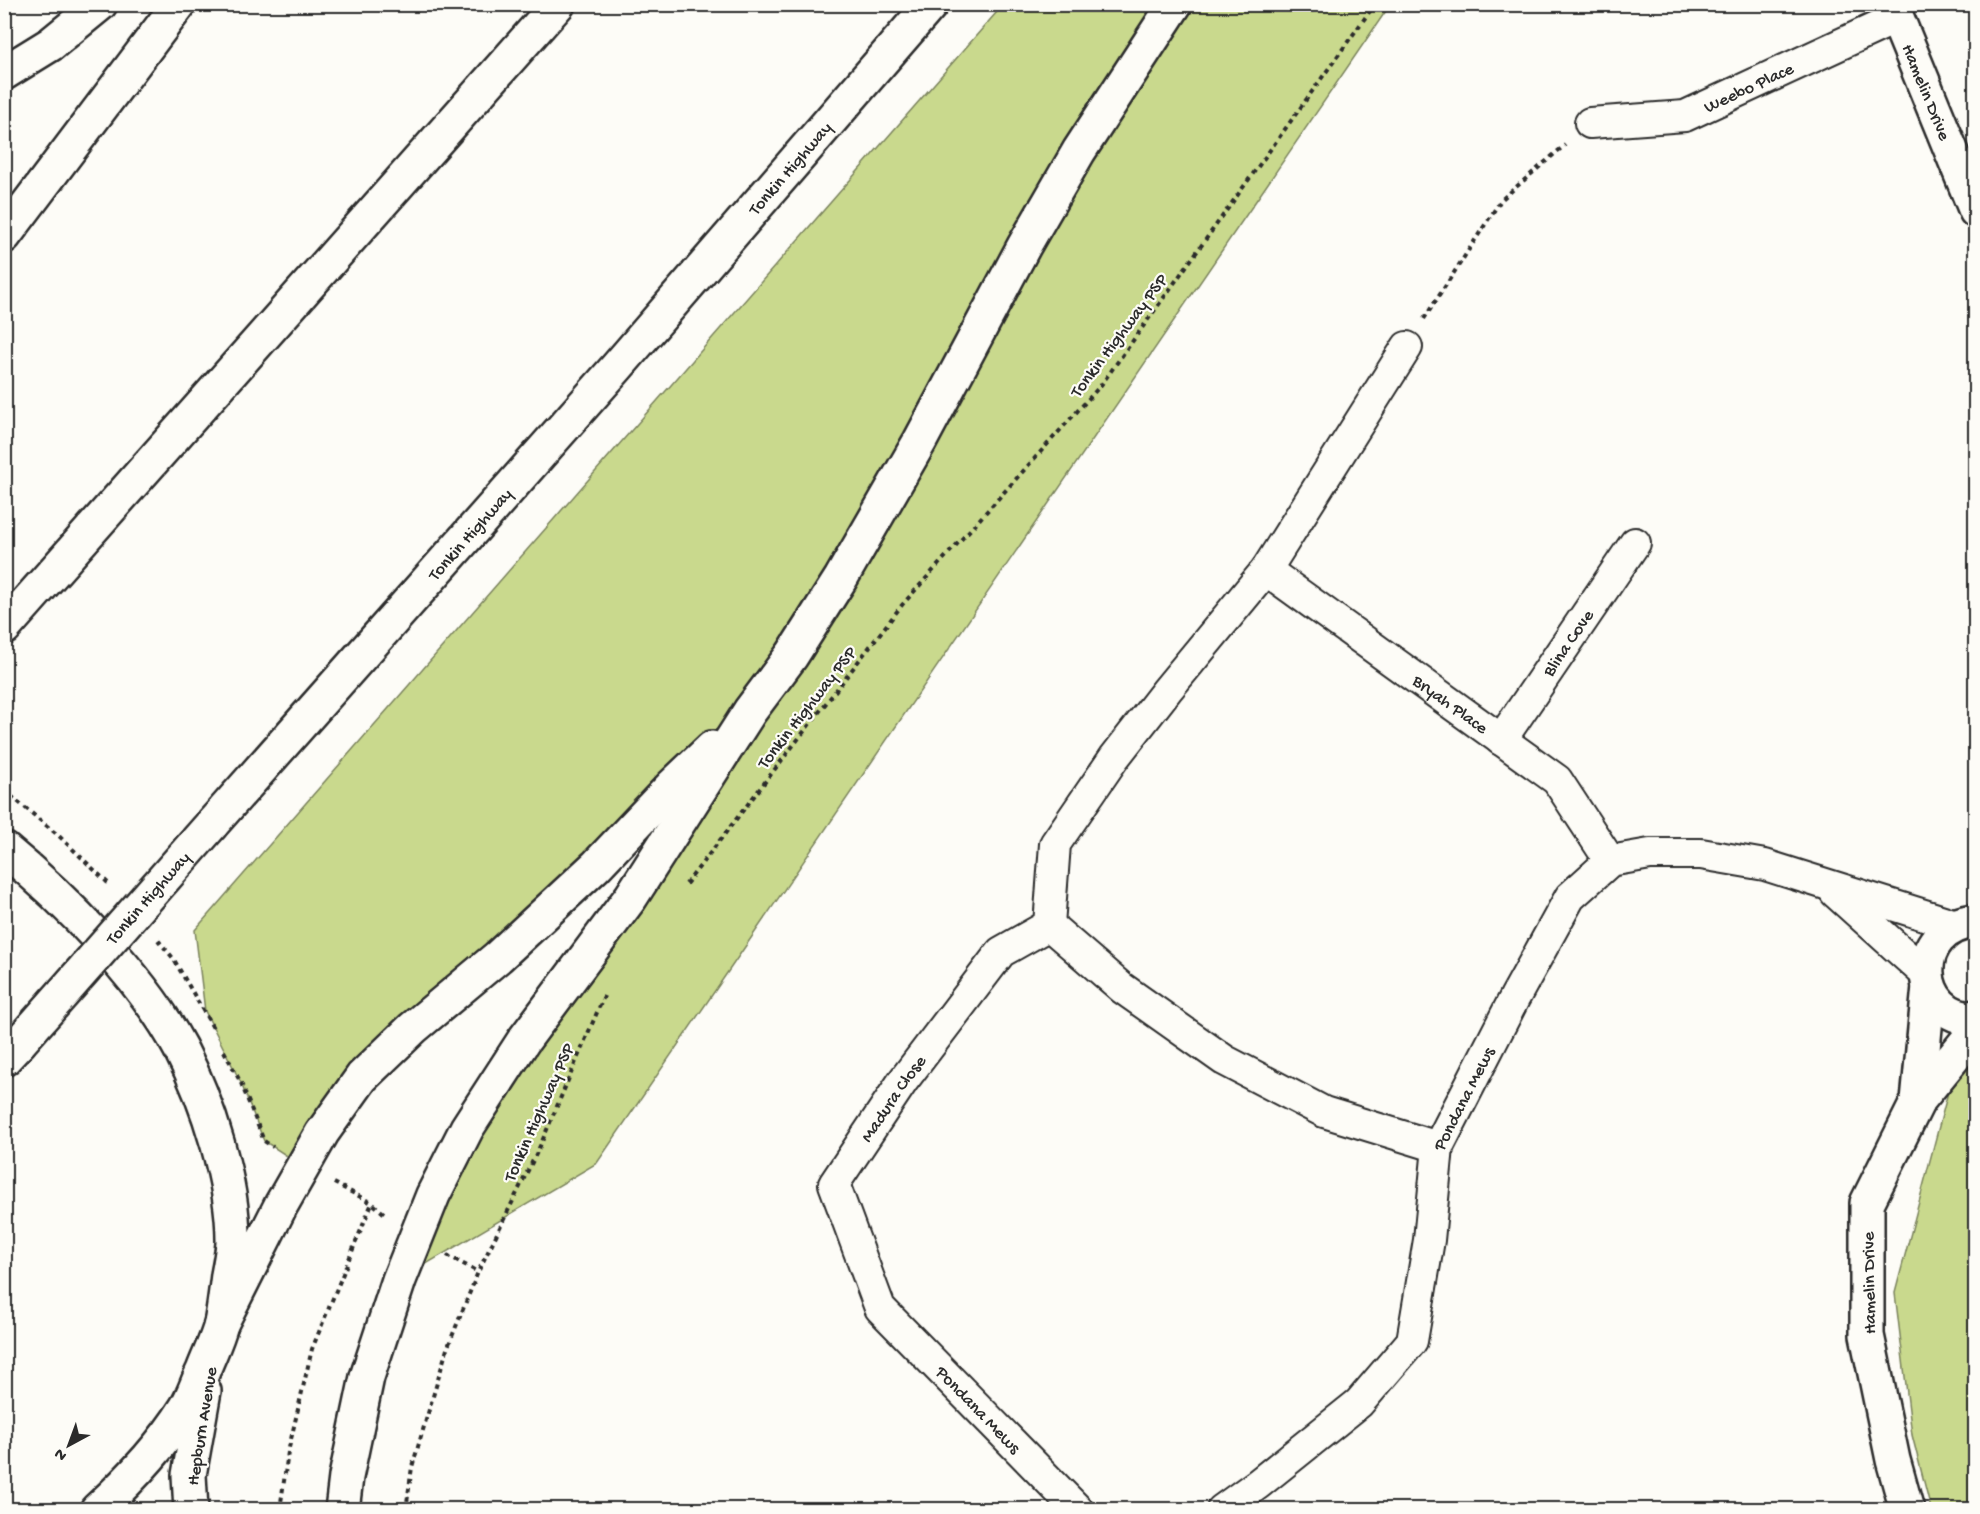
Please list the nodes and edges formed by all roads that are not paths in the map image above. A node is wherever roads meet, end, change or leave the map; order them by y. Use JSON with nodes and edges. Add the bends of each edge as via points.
{"nodes":[{"id":1,"x":100,"y":4,"type":"edge"},
{"id":2,"x":179,"y":4,"type":"edge"},
{"id":3,"x":558,"y":4,"type":"edge"},
{"id":4,"x":931,"y":4,"type":"edge"},
{"id":5,"x":1175,"y":4,"type":"edge"},
{"id":6,"x":1896,"y":11,"type":"edge"},
{"id":7,"x":4,"y":73,"type":"edge"},
{"id":8,"x":1590,"y":123,"type":"road end"},
{"id":9,"x":1976,"y":211,"type":"edge"},
{"id":10,"x":4,"y":236,"type":"edge"},
{"id":11,"x":1407,"y":347,"type":"road end"},
{"id":12,"x":1635,"y":543,"type":"dead end"},
{"id":13,"x":1266,"y":570,"type":"junction"},
{"id":14,"x":4,"y":628,"type":"edge"},
{"id":15,"x":750,"y":711,"type":"junction"},
{"id":16,"x":1501,"y":740,"type":"junction"},
{"id":17,"x":4,"y":849,"type":"edge"},
{"id":18,"x":1610,"y":861,"type":"junction"},
{"id":19,"x":1829,"y":886,"type":"junction"},
{"id":20,"x":1967,"y":919,"type":"edge"},
{"id":21,"x":1049,"y":925,"type":"junction"},
{"id":22,"x":1928,"y":980,"type":"junction"},
{"id":23,"x":1976,"y":1018,"type":"edge"},
{"id":24,"x":1976,"y":1030,"type":"edge"},
{"id":25,"x":12,"y":1051,"type":"edge"},
{"id":26,"x":1918,"y":1101,"type":"junction"},
{"id":27,"x":1438,"y":1147,"type":"junction"},
{"id":28,"x":880,"y":1308,"type":"joint"},
{"id":29,"x":218,"y":1333,"type":"junction"},
{"id":30,"x":97,"y":1509,"type":"edge"},
{"id":31,"x":190,"y":1509,"type":"edge"},
{"id":32,"x":342,"y":1509,"type":"edge"},
{"id":33,"x":1078,"y":1509,"type":"edge"},
{"id":34,"x":1222,"y":1509,"type":"edge"},
{"id":35,"x":1907,"y":1509,"type":"edge"}],
"edges":[{"from":1,"to":7,"type":"main road","via":[[51,44]]},
{"from":2,"to":10,"type":"main road"},
{"from":3,"to":14,"type":"main road"},
{"from":4,"to":25,"type":"main road","name":"Tonkin Highway","bridge":true,"via":[[617,367]]},
{"from":5,"to":15,"type":"main road","via":[[1079,151],[841,578],[792,655]]},
{"from":6,"to":8,"type":"street","name":"Weebo Place","via":[[1685,116]]},
{"from":6,"to":9,"type":"main road","name":"Hamelin Drive"},
{"from":11,"to":13,"type":"street"},
{"from":12,"to":16,"type":"street","name":"Blina Cove"},
{"from":13,"to":16,"type":"street","name":"Bryah Place"},
{"from":13,"to":21,"type":"street","via":[[1114,758],[1056,844]]},
{"from":15,"to":29,"type":"main road","via":[[596,866],[362,1077],[322,1133],[281,1205]]},
{"from":15,"to":32,"type":"main road","via":[[632,897],[524,1040],[467,1128],[433,1195],[367,1377]]},
{"from":16,"to":18,"type":"street","name":"Bryah Place","via":[[1557,780]]},
{"from":17,"to":29,"type":"main road","via":[[58,897],[103,945],[145,995],[180,1048],[216,1140],[229,1194],[233,1244]]},
{"from":18,"to":19,"type":"street","via":[[1650,854],[1701,854],[1765,865]]},
{"from":18,"to":27,"type":"street","name":"Pondana Mews","via":[[1570,897]]},
{"from":19,"to":20,"type":"street"},
{"from":19,"to":22,"type":"street"},
{"from":20,"to":22,"type":"main road","name":"Hamelin Drive","via":[[1933,944],[1928,958]]},
{"from":21,"to":27,"type":"street","via":[[1122,988],[1224,1060],[1324,1112]]},
{"from":21,"to":28,"type":"street","name":"Madura Close","via":[[1001,952],[903,1081],[834,1184]]},
{"from":22,"to":23,"type":"main road","via":[[1936,999],[1946,1008],[1958,1016]]},
{"from":22,"to":26,"type":"main road","name":"Hamelin Drive"},
{"from":24,"to":26,"type":"main road","name":"Hamelin Drive"},
{"from":26,"to":35,"type":"main road","name":"Hamelin Drive","via":[[1866,1203],[1867,1335]]},
{"from":27,"to":34,"type":"street","name":"Pondana Mews","via":[[1429,1240],[1412,1341],[1359,1403]]},
{"from":28,"to":33,"type":"street","name":"Pondana Mews"},
{"from":29,"to":30,"type":"main road","via":[[187,1406],[161,1443]]},
{"from":29,"to":31,"type":"main road","name":"Hepburn Avenue","via":[[199,1410],[189,1475]]}]}
